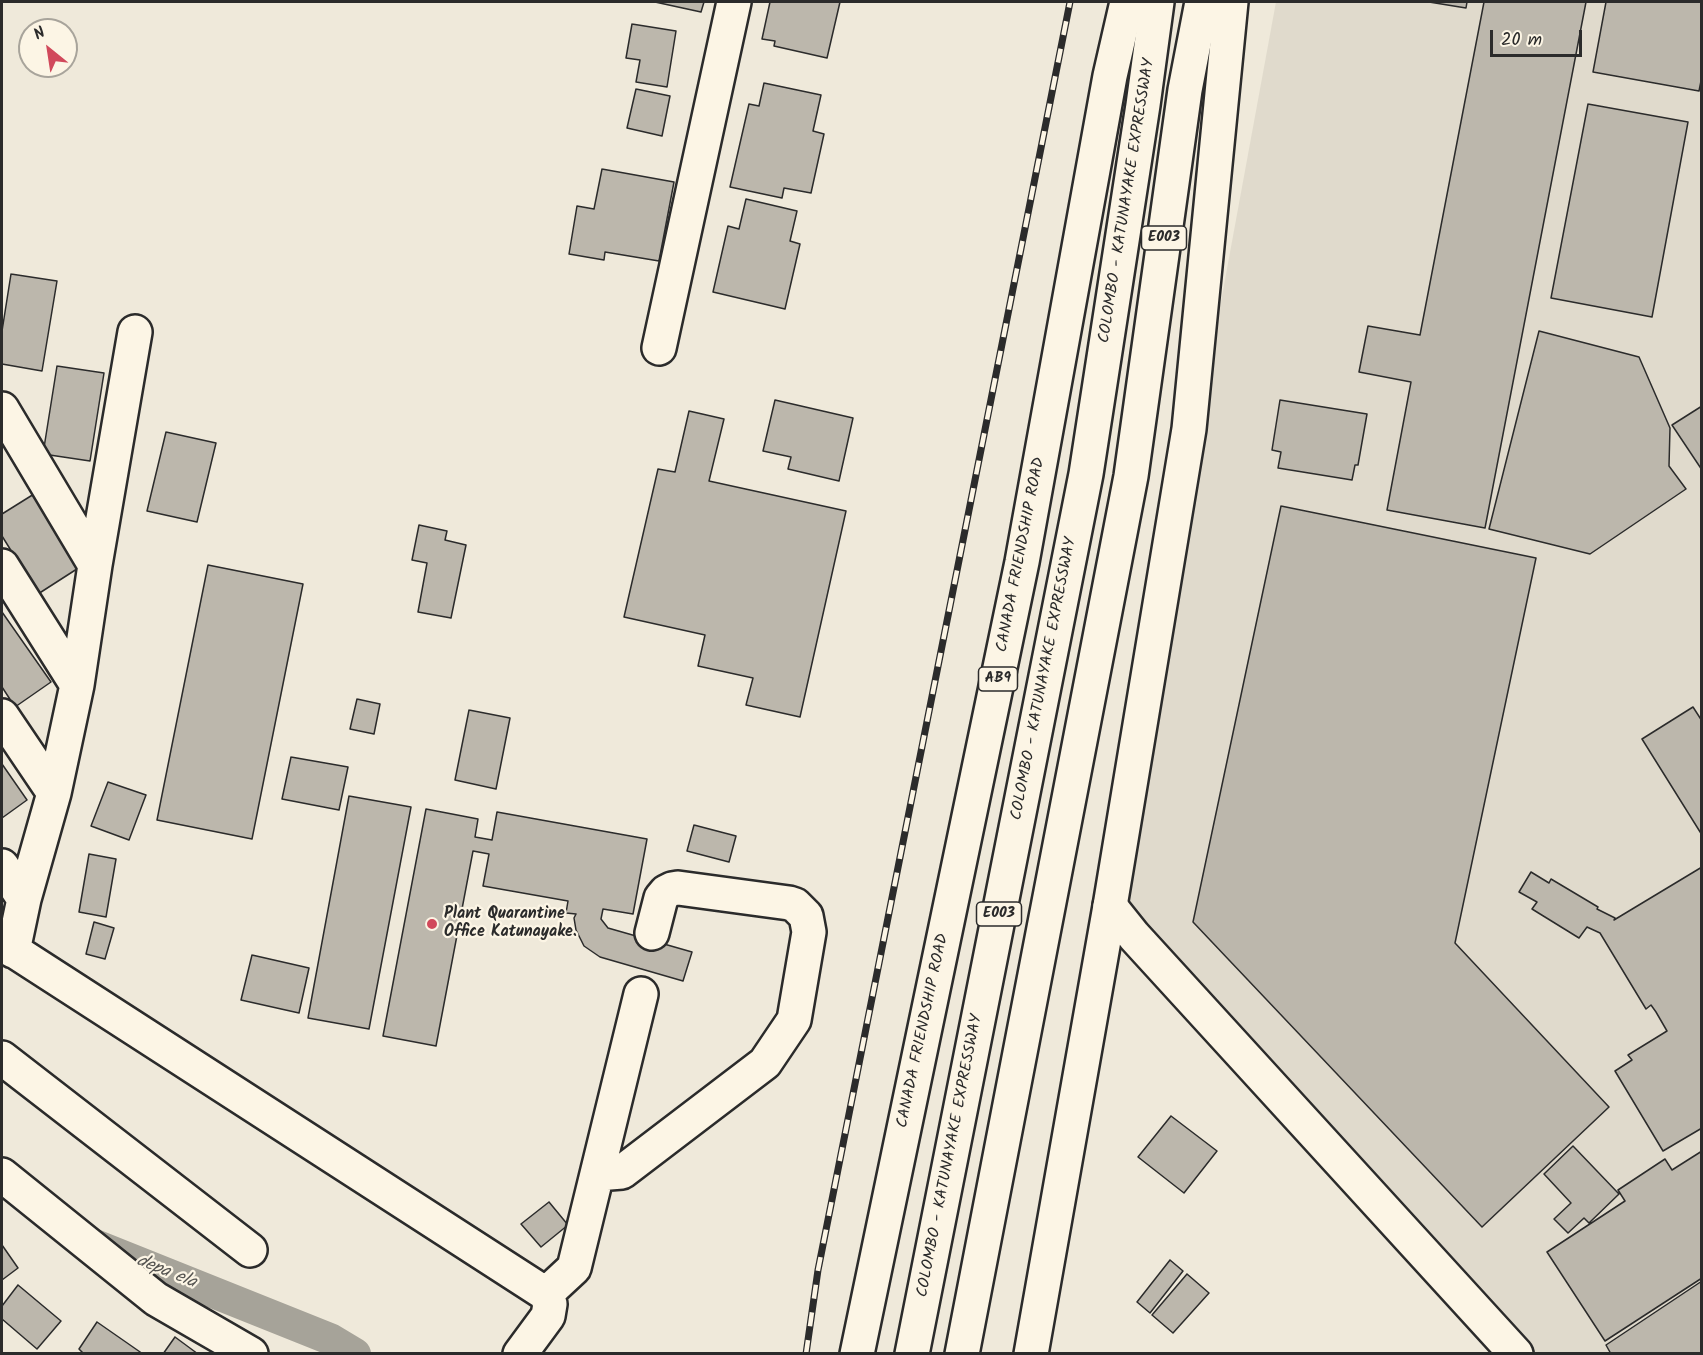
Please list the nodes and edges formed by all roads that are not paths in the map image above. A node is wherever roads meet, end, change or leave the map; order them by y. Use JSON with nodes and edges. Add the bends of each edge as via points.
{"nodes":[{"id":1,"x":734,"y":2,"type":"edge"},
{"id":2,"x":1127,"y":2,"type":"edge"},
{"id":3,"x":1156,"y":2,"type":"edge"},
{"id":4,"x":1202,"y":2,"type":"edge"},
{"id":5,"x":1231,"y":2,"type":"edge"},
{"id":6,"x":135,"y":332,"type":"dead end"},
{"id":7,"x":659,"y":348,"type":"dead end"},
{"id":8,"x":2,"y":409,"type":"edge"},
{"id":9,"x":95,"y":565,"type":"junction"},
{"id":10,"x":2,"y":566,"type":"edge"},
{"id":11,"x":77,"y":685,"type":"junction"},
{"id":12,"x":2,"y":716,"type":"edge"},
{"id":13,"x":54,"y":793,"type":"junction"},
{"id":14,"x":2,"y":866,"type":"edge"},
{"id":15,"x":24,"y":899,"type":"junction"},
{"id":16,"x":1110,"y":906,"type":"junction"},
{"id":17,"x":652,"y":933,"type":"dead end"},
{"id":18,"x":7,"y":947,"type":"edge"},
{"id":19,"x":641,"y":993,"type":"dead end"},
{"id":20,"x":2,"y":1058,"type":"edge"},
{"id":21,"x":597,"y":1174,"type":"junction"},
{"id":22,"x":2,"y":1175,"type":"edge"},
{"id":23,"x":250,"y":1250,"type":"dead end"},
{"id":24,"x":546,"y":1294,"type":"junction"},
{"id":25,"x":250,"y":1353,"type":"edge"},
{"id":26,"x":520,"y":1353,"type":"edge"},
{"id":27,"x":857,"y":1353,"type":"edge"},
{"id":28,"x":912,"y":1353,"type":"edge"},
{"id":29,"x":962,"y":1353,"type":"edge"},
{"id":30,"x":1031,"y":1353,"type":"edge"},
{"id":31,"x":1516,"y":1353,"type":"edge"}],
"edges":[{"from":1,"to":7,"type":"main road"},
{"from":2,"to":27,"type":"main road","name":"CANADA FRIENDSHIP ROAD","number":"AB9","via":[[1110,76],[1022,562]]},
{"from":3,"to":28,"type":"main road","name":"COLOMBO - KATUNAYAKE EXPRESSWAY","number":"E003","via":[[1086,474]]},
{"from":4,"to":29,"type":"main road","number":"E003","via":[[1185,90],[1131,476]]},
{"from":5,"to":16,"type":"main road","via":[[1189,429]]},
{"from":6,"to":9,"type":"main road"},
{"from":8,"to":9,"type":"main road"},
{"from":9,"to":11,"type":"main road"},
{"from":10,"to":11,"type":"main road"},
{"from":11,"to":13,"type":"main road"},
{"from":12,"to":13,"type":"main road"},
{"from":13,"to":15,"type":"main road"},
{"from":14,"to":15,"type":"main road"},
{"from":15,"to":18,"type":"main road"},
{"from":16,"to":30,"type":"main road"},
{"from":16,"to":31,"type":"main road"},
{"from":17,"to":21,"type":"main road","via":[[661,898],[672,889],[795,905],[806,916],[809,932],[794,1020],[765,1063],[622,1172]]},
{"from":18,"to":24,"type":"main road"},
{"from":19,"to":21,"type":"main road"},
{"from":20,"to":23,"type":"main road"},
{"from":21,"to":24,"type":"main road","via":[[574,1268]]},
{"from":22,"to":25,"type":"main road","via":[[156,1299]]},
{"from":24,"to":26,"type":"main road","via":[[550,1304],[548,1316]]}]}
